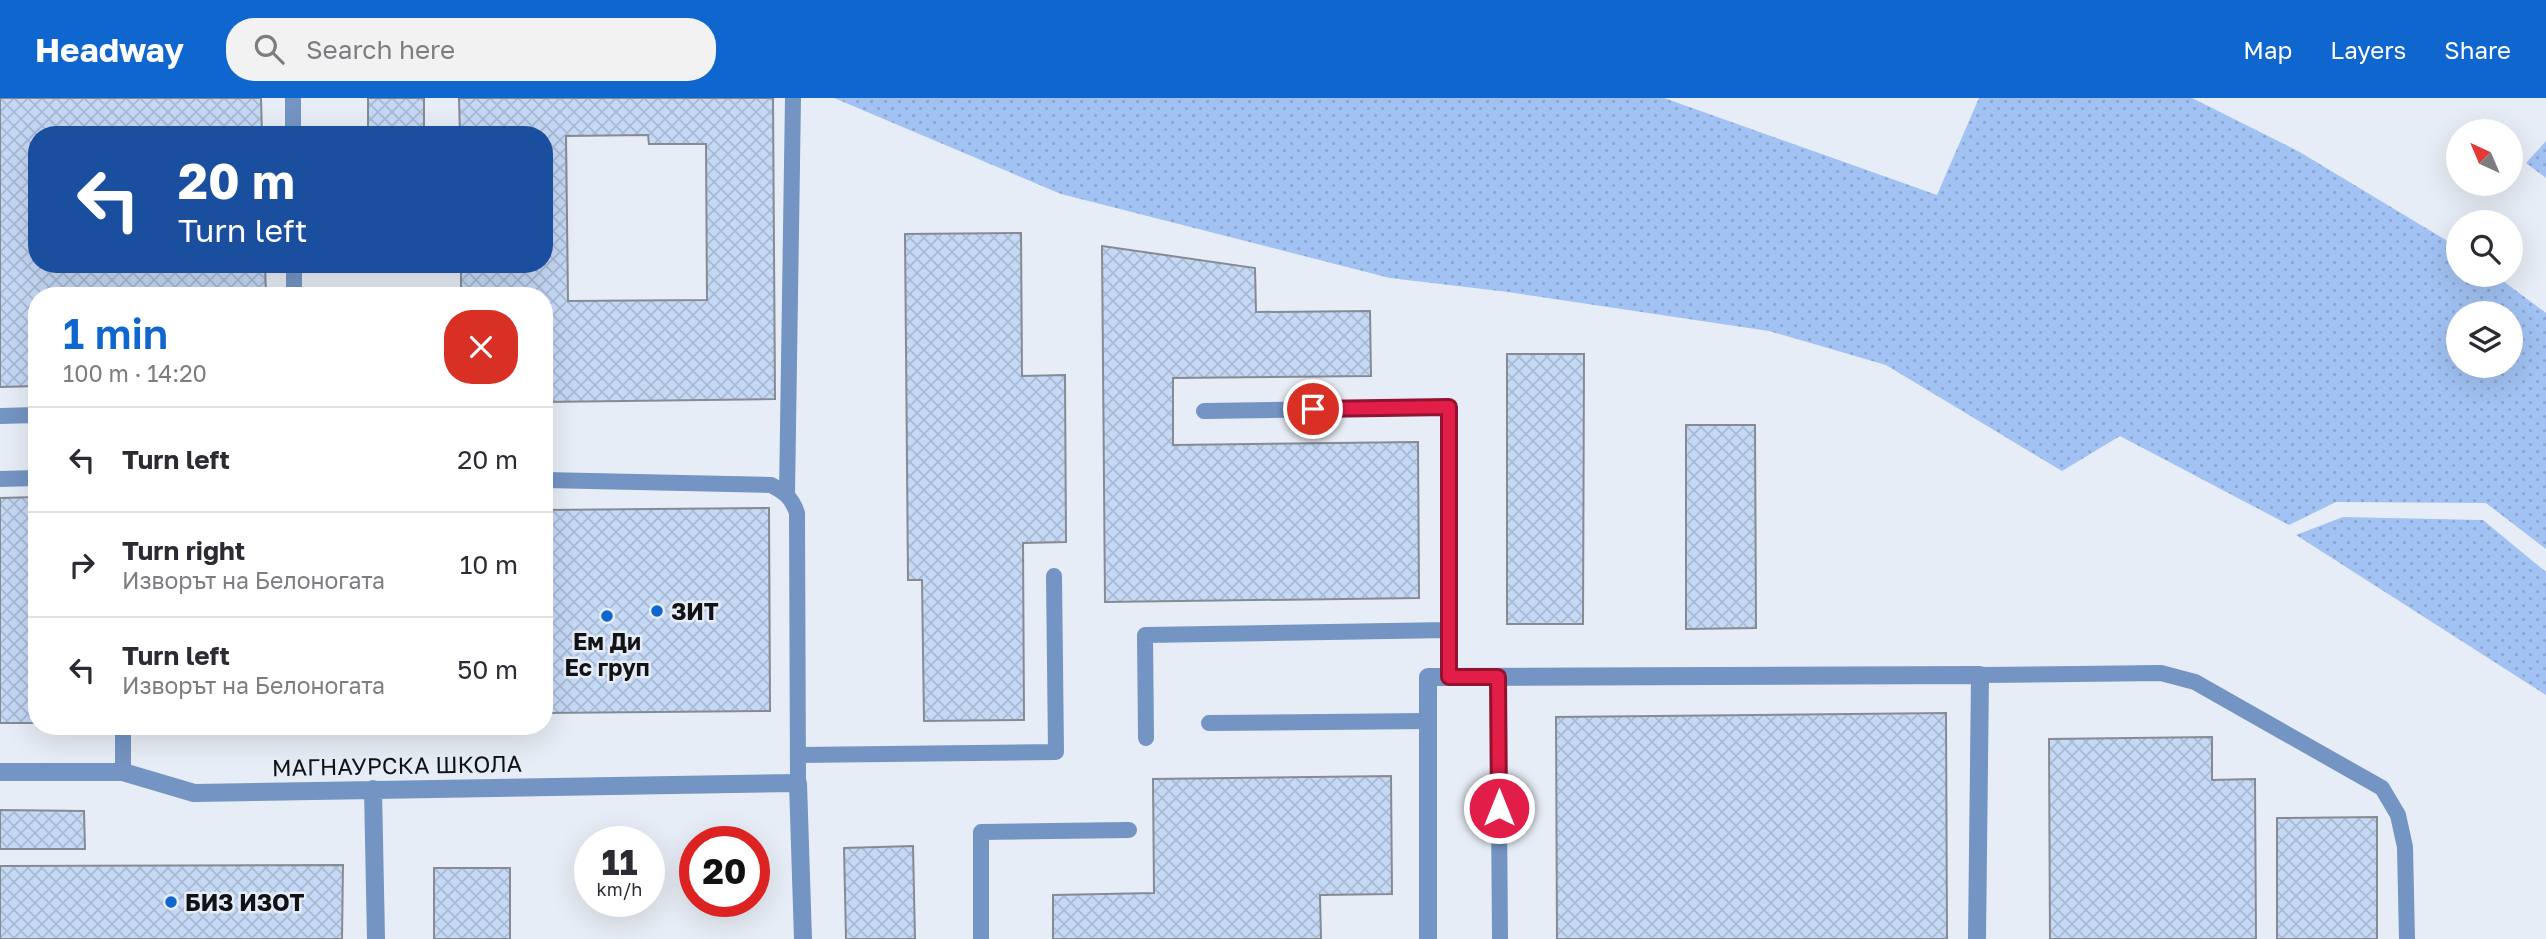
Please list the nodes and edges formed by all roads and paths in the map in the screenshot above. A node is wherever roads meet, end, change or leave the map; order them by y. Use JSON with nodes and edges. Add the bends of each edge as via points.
{"nodes":[{"id":1,"x":293,"y":98,"type":"edge"},
{"id":2,"x":793,"y":98,"type":"edge"},
{"id":3,"x":293,"y":126,"type":"edge"},
{"id":4,"x":1204,"y":411,"type":"dead end"},
{"id":5,"x":28,"y":415,"type":"edge"},
{"id":6,"x":0,"y":416,"type":"edge"},
{"id":7,"x":28,"y":478,"type":"edge"},
{"id":8,"x":0,"y":479,"type":"edge"},
{"id":9,"x":553,"y":480,"type":"edge"},
{"id":10,"x":787,"y":494,"type":"junction"},
{"id":11,"x":1054,"y":576,"type":"dead end"},
{"id":12,"x":1450,"y":630,"type":"junction"},
{"id":13,"x":1980,"y":675,"type":"junction"},
{"id":14,"x":1449,"y":677,"type":"junction"},
{"id":15,"x":1498,"y":677,"type":"junction"},
{"id":16,"x":1428,"y":721,"type":"junction"},
{"id":17,"x":1209,"y":723,"type":"dead end"},
{"id":18,"x":123,"y":735,"type":"edge"},
{"id":19,"x":1146,"y":738,"type":"dead end"},
{"id":20,"x":798,"y":755,"type":"junction"},
{"id":21,"x":0,"y":772,"type":"edge"},
{"id":22,"x":123,"y":772,"type":"junction"},
{"id":23,"x":798,"y":783,"type":"junction"},
{"id":24,"x":373,"y":789,"type":"junction"},
{"id":25,"x":1129,"y":830,"type":"dead end"},
{"id":26,"x":376,"y":939,"type":"edge"},
{"id":27,"x":803,"y":939,"type":"edge"},
{"id":28,"x":981,"y":939,"type":"edge"},
{"id":29,"x":1429,"y":939,"type":"edge"},
{"id":30,"x":1500,"y":939,"type":"edge"},
{"id":31,"x":1977,"y":939,"type":"edge"},
{"id":32,"x":2407,"y":939,"type":"edge"}],
"edges":[{"from":1,"to":3,"type":"lane"},
{"from":2,"to":10,"type":"lane"},
{"from":4,"to":12,"type":"lane","via":[[1449,407]]},
{"from":5,"to":6,"type":"lane"},
{"from":7,"to":8,"type":"lane"},
{"from":9,"to":10,"type":"lane","via":[[771,485]]},
{"from":10,"to":20,"type":"lane","via":[[797,513]]},
{"from":11,"to":20,"type":"lane","via":[[1056,752]]},
{"from":12,"to":14,"type":"lane"},
{"from":12,"to":19,"type":"lane","via":[[1145,635]]},
{"from":13,"to":15,"type":"street"},
{"from":13,"to":31,"type":"street"},
{"from":13,"to":32,"type":"lane","via":[[2161,673],[2194,682],[2382,788],[2398,815],[2405,847]]},
{"from":14,"to":15,"type":"street"},
{"from":14,"to":16,"type":"street","via":[[1428,677]]},
{"from":15,"to":30,"type":"lane"},
{"from":16,"to":17,"type":"lane"},
{"from":16,"to":29,"type":"street"},
{"from":18,"to":22,"type":"lane"},
{"from":20,"to":23,"type":"lane"},
{"from":21,"to":22,"type":"street","name":"МАГНАУРСКА ШКОЛА"},
{"from":22,"to":24,"type":"street","name":"МАГНАУРСКА ШКОЛА","via":[[194,793]]},
{"from":23,"to":24,"type":"street","name":"МАГНАУРСКА ШКОЛА"},
{"from":23,"to":27,"type":"street"},
{"from":24,"to":26,"type":"street"},
{"from":25,"to":28,"type":"lane","via":[[981,832]]}]}
